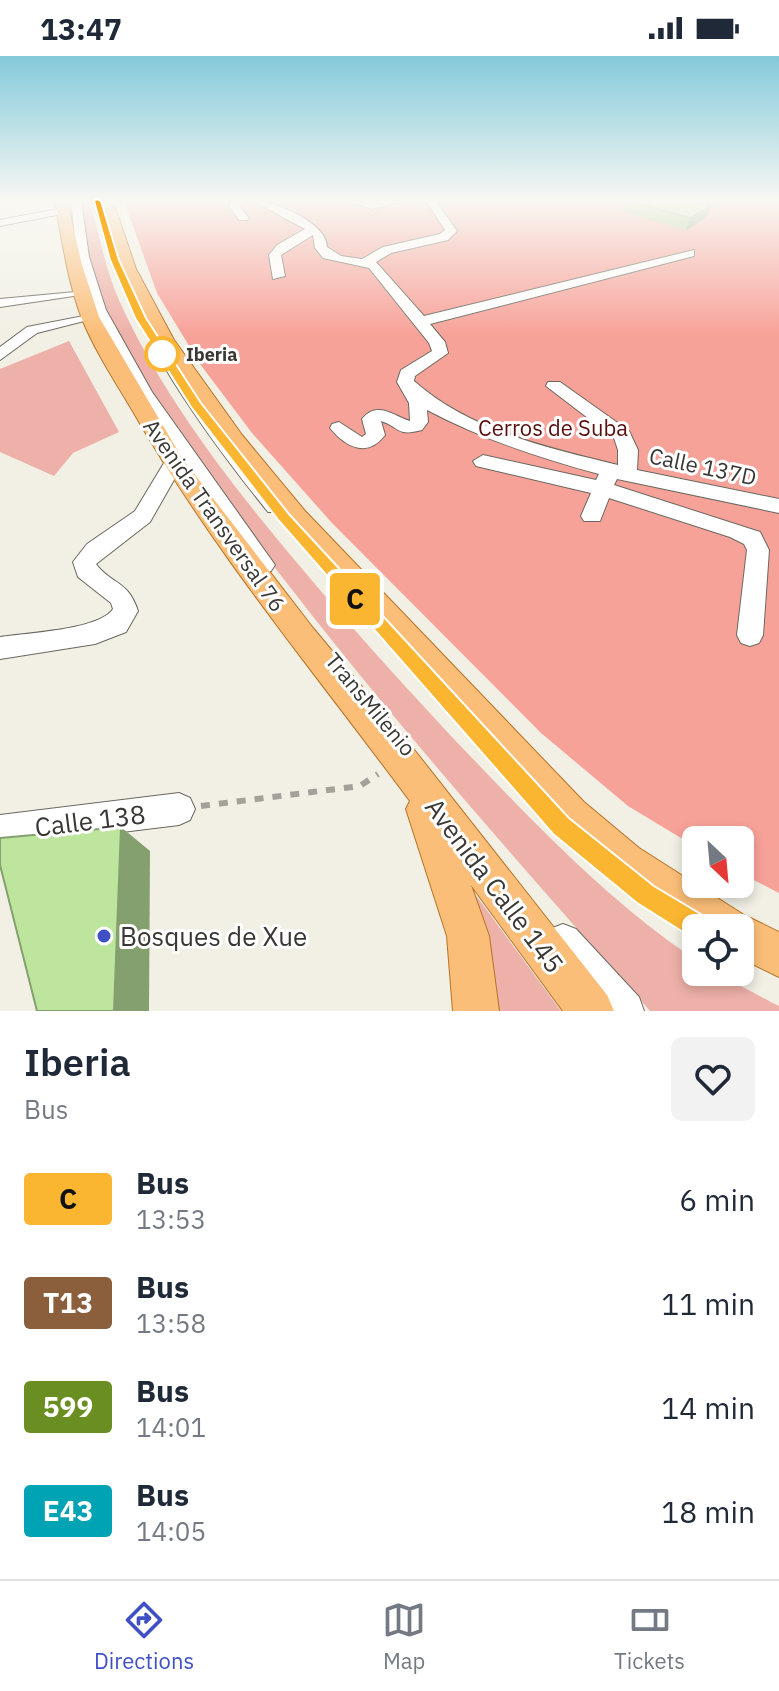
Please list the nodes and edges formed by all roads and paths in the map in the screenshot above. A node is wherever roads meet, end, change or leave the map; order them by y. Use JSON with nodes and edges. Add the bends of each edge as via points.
{"nodes":[{"id":1,"x":73,"y":246,"type":"edge"},
{"id":2,"x":79,"y":246,"type":"edge"},
{"id":3,"x":111,"y":246,"type":"edge"},
{"id":4,"x":122,"y":246,"type":"edge"},
{"id":5,"x":285,"y":246,"type":"edge"},
{"id":6,"x":321,"y":246,"type":"edge"},
{"id":7,"x":407,"y":246,"type":"edge"},
{"id":8,"x":690,"y":253,"type":"dead end"},
{"id":9,"x":363,"y":264,"type":"junction"},
{"id":10,"x":278,"y":276,"type":"dead end"},
{"id":11,"x":81,"y":293,"type":"junction"},
{"id":12,"x":0,"y":303,"type":"edge"},
{"id":13,"x":90,"y":317,"type":"junction"},
{"id":14,"x":419,"y":322,"type":"junction"},
{"id":15,"x":0,"y":355,"type":"edge"},
{"id":16,"x":410,"y":383,"type":"junction"},
{"id":17,"x":554,"y":386,"type":"dead end"},
{"id":18,"x":339,"y":428,"type":"dead end"},
{"id":19,"x":483,"y":461,"type":"dead end"},
{"id":20,"x":174,"y":463,"type":"junction"},
{"id":21,"x":613,"y":478,"type":"junction"},
{"id":22,"x":779,"y":506,"type":"edge"},
{"id":23,"x":592,"y":516,"type":"dead end"},
{"id":24,"x":750,"y":635,"type":"dead end"},
{"id":25,"x":0,"y":648,"type":"edge"},
{"id":26,"x":389,"y":767,"type":"junction"},
{"id":27,"x":179,"y":809,"type":"joint"},
{"id":28,"x":0,"y":831,"type":"edge"},
{"id":29,"x":706,"y":914,"type":"edge"},
{"id":30,"x":682,"y":917,"type":"edge"},
{"id":31,"x":754,"y":942,"type":"edge"},
{"id":32,"x":779,"y":955,"type":"edge"},
{"id":33,"x":754,"y":959,"type":"edge"},
{"id":34,"x":779,"y":973,"type":"edge"},
{"id":35,"x":476,"y":1011,"type":"edge"},
{"id":36,"x":591,"y":1011,"type":"edge"},
{"id":37,"x":625,"y":1011,"type":"edge"}],
"edges":[{"from":1,"to":11,"type":"main road","name":"Avenida Transversal 76"},
{"from":2,"to":37,"type":"street","name":"TransMilenio","via":[[99,310],[144,393],[202,479],[309,629]]},
{"from":3,"to":30,"type":"street","via":[[148,331],[179,381],[293,529],[561,826]]},
{"from":4,"to":29,"type":"main road","via":[[138,291],[189,379],[296,517],[571,815],[625,862]]},
{"from":5,"to":10,"type":"street","via":[[275,255]]},
{"from":6,"to":9,"type":"street","via":[[327,255]]},
{"from":7,"to":9,"type":"street","via":[[380,252]]},
{"from":8,"to":14,"type":"street"},
{"from":9,"to":14,"type":"street","via":[[378,270]]},
{"from":11,"to":12,"type":"street"},
{"from":11,"to":13,"type":"main road","name":"Avenida Transversal 76"},
{"from":13,"to":15,"type":"street","via":[[32,330]]},
{"from":13,"to":20,"type":"main road","name":"Avenida Transversal 76"},
{"from":14,"to":16,"type":"street","via":[[440,353]]},
{"from":16,"to":18,"type":"street","via":[[418,403],[416,426],[402,427],[390,416],[375,415],[371,419],[376,435],[367,443],[358,443]]},
{"from":16,"to":21,"type":"street","name":"Calle 137D","via":[[437,409]]},
{"from":17,"to":21,"type":"street","via":[[622,435],[628,450]]},
{"from":19,"to":21,"type":"street"},
{"from":20,"to":25,"type":"street","via":[[147,512],[84,562],[86,571],[122,598],[126,611],[117,624],[95,633]]},
{"from":20,"to":26,"type":"main road","name":"Avenida Transversal 76","via":[[302,637]]},
{"from":21,"to":22,"type":"street","name":"Calle 137D"},
{"from":21,"to":23,"type":"street"},
{"from":21,"to":24,"type":"street","via":[[752,538],[758,550]]},
{"from":26,"to":27,"type":"path","via":[[360,786]]},
{"from":26,"to":35,"type":"main road","via":[[431,821],[468,936]]},
{"from":26,"to":36,"type":"main road","name":"Avenida Calle 145"},
{"from":27,"to":28,"type":"street","name":"Calle 138"},
{"from":31,"to":32,"type":"main road"},
{"from":33,"to":34,"type":"street"}]}
